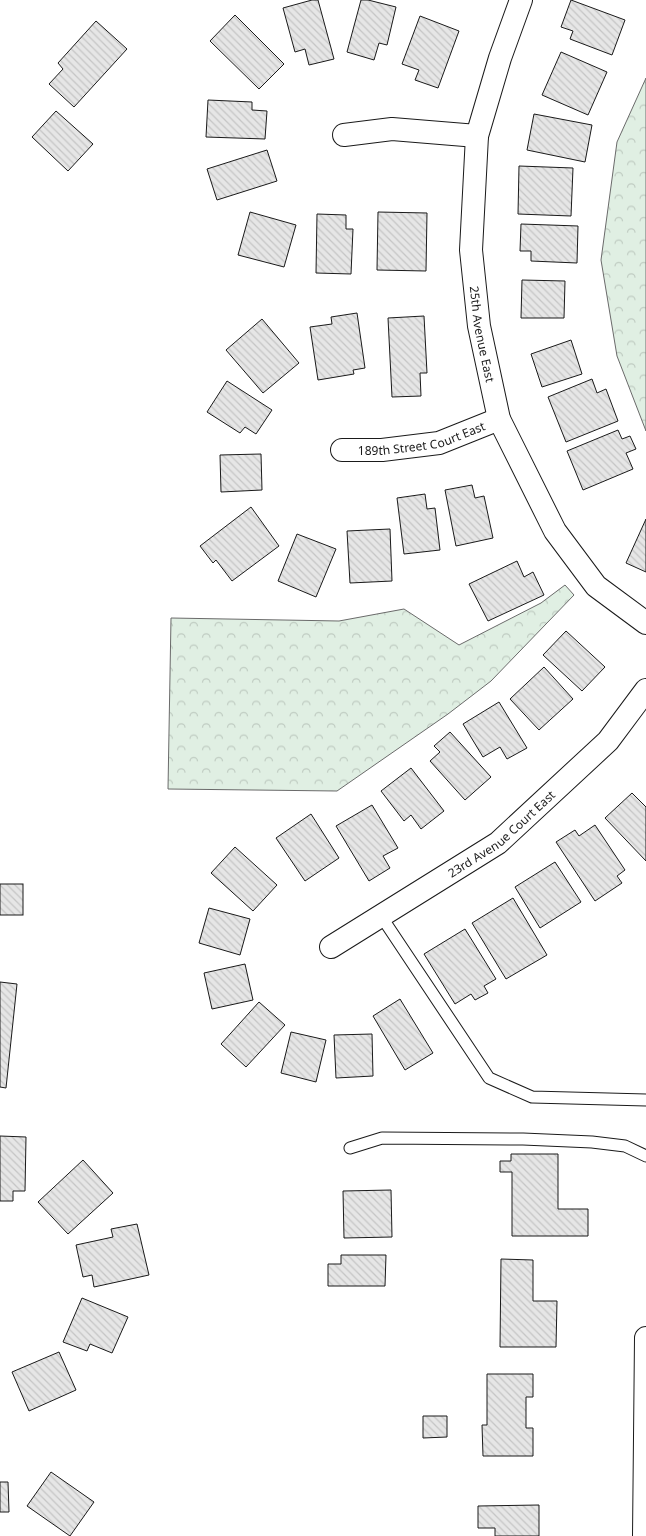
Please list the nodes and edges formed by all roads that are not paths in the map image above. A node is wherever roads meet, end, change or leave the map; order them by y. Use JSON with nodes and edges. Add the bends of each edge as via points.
{"nodes":[{"id":1,"x":521,"y":0,"type":"edge"},
{"id":2,"x":344,"y":135,"type":"dead end"},
{"id":3,"x":477,"y":136,"type":"junction"},
{"id":4,"x":499,"y":419,"type":"junction"},
{"id":5,"x":342,"y":450,"type":"dead end"},
{"id":6,"x":646,"y":623,"type":"edge"},
{"id":7,"x":646,"y":690,"type":"edge"},
{"id":8,"x":381,"y":916,"type":"junction"},
{"id":9,"x":331,"y":947,"type":"dead end"},
{"id":10,"x":646,"y":1100,"type":"edge"},
{"id":11,"x":350,"y":1148,"type":"dead end"},
{"id":12,"x":646,"y":1156,"type":"edge"},
{"id":13,"x":646,"y":1338,"type":"edge"},
{"id":14,"x":644,"y":1536,"type":"edge"}],
"edges":[{"from":1,"to":3,"type":"street","name":"25th Avenue East"},
{"from":2,"to":3,"type":"street","via":[[392,129]]},
{"from":3,"to":4,"type":"street","name":"25th Avenue East","via":[[471,250],[478,326]]},
{"from":4,"to":5,"type":"street","name":"189th Street Court East","via":[[439,443],[382,450]]},
{"from":4,"to":6,"type":"street","name":"25th Avenue East","via":[[554,532],[596,586]]},
{"from":7,"to":8,"type":"street","name":"23rd Avenue Court East","via":[[608,741],[498,843]]},
{"from":8,"to":9,"type":"street","name":"23rd Avenue Court East"},
{"from":8,"to":10,"type":"lane","via":[[489,1078],[532,1097]]},
{"from":11,"to":12,"type":"lane","via":[[382,1138],[523,1139],[625,1146]]},
{"from":13,"to":14,"type":"street"}]}
